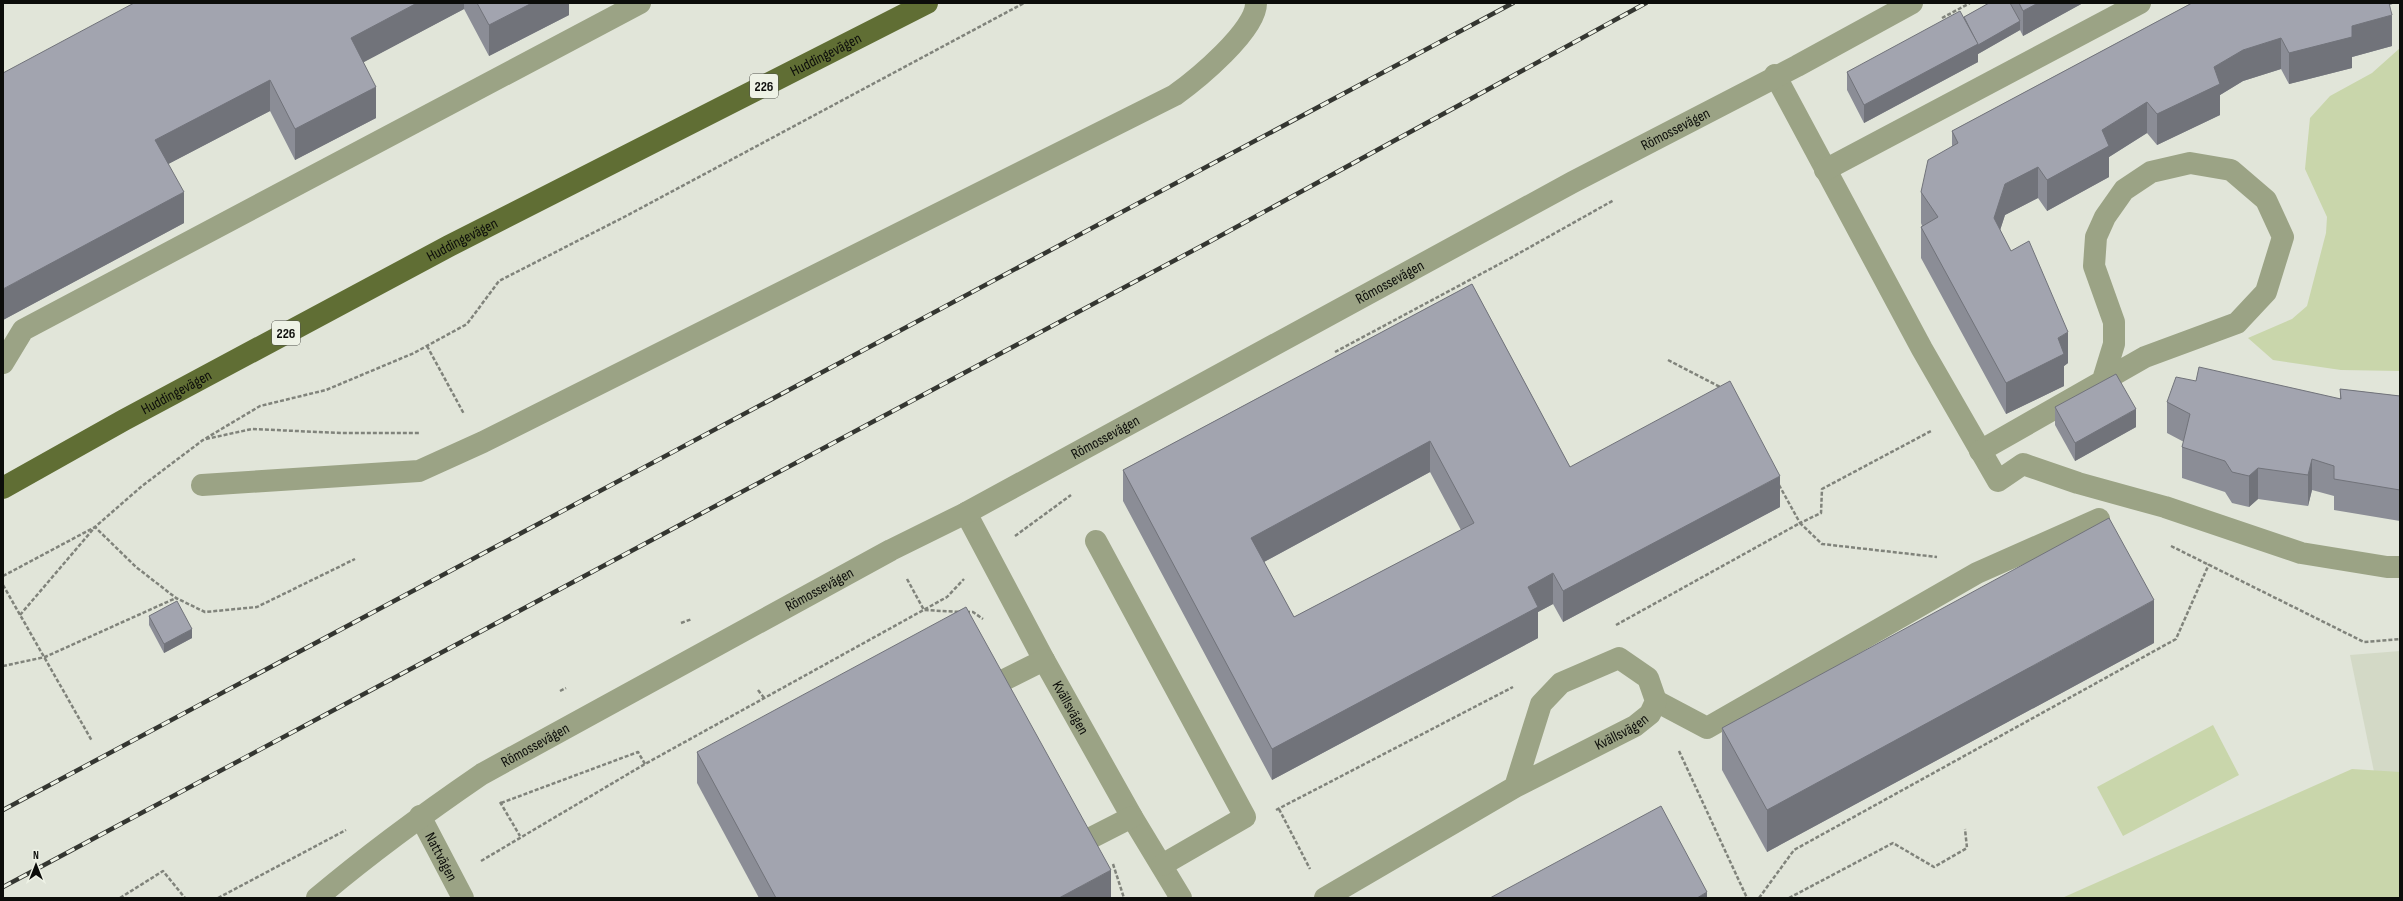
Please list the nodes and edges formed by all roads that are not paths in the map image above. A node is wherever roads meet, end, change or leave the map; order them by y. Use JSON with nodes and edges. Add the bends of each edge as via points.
{"nodes":[{"id":1,"x":640,"y":3,"type":"edge"},
{"id":2,"x":927,"y":3,"type":"edge"},
{"id":3,"x":1256,"y":3,"type":"edge"},
{"id":4,"x":1912,"y":3,"type":"edge"},
{"id":5,"x":2140,"y":3,"type":"edge"},
{"id":6,"x":1775,"y":75,"type":"junction"},
{"id":7,"x":1826,"y":170,"type":"junction"},
{"id":8,"x":3,"y":363,"type":"edge"},
{"id":9,"x":2102,"y":383,"type":"junction"},
{"id":10,"x":1980,"y":451,"type":"junction"},
{"id":11,"x":202,"y":485,"type":"dead end"},
{"id":12,"x":3,"y":488,"type":"edge"},
{"id":13,"x":966,"y":513,"type":"junction"},
{"id":14,"x":2100,"y":519,"type":"dead end"},
{"id":15,"x":1096,"y":541,"type":"dead end"},
{"id":16,"x":2400,"y":567,"type":"edge"},
{"id":17,"x":1044,"y":660,"type":"junction"},
{"id":18,"x":992,"y":686,"type":"edge"},
{"id":19,"x":1656,"y":701,"type":"junction"},
{"id":20,"x":1515,"y":787,"type":"junction"},
{"id":21,"x":420,"y":816,"type":"junction"},
{"id":22,"x":1132,"y":817,"type":"junction"},
{"id":23,"x":1079,"y":844,"type":"edge"},
{"id":24,"x":1162,"y":865,"type":"junction"},
{"id":25,"x":317,"y":898,"type":"edge"},
{"id":26,"x":463,"y":898,"type":"edge"},
{"id":27,"x":1181,"y":898,"type":"edge"},
{"id":28,"x":1325,"y":898,"type":"edge"}],
"edges":[{"from":1,"to":8,"type":"street","via":[[23,330]]},
{"from":2,"to":12,"type":"main road","name":"Huddingevägen","number":"226","via":[[449,246],[124,420]]},
{"from":3,"to":11,"type":"street","via":[[1249,25],[1202,76],[1175,95],[483,442],[419,471]]},
{"from":4,"to":6,"type":"street","name":"Römossevägen","via":[[1797,66]]},
{"from":5,"to":7,"type":"street"},
{"from":6,"to":7,"type":"street"},
{"from":6,"to":13,"type":"street","name":"Römossevägen"},
{"from":7,"to":10,"type":"street"},
{"from":9,"to":9,"type":"street","via":[[2145,357],[2237,323],[2266,292],[2283,237],[2266,200],[2231,170],[2190,164],[2151,172],[2124,190],[2105,217],[2096,238],[2094,266],[2114,322],[2114,344]]},
{"from":9,"to":10,"type":"street"},
{"from":10,"to":16,"type":"street","via":[[1998,481],[2022,464],[2078,483],[2165,507],[2301,553]]},
{"from":13,"to":17,"type":"street","name":"Kvällsvägen"},
{"from":13,"to":21,"type":"street","name":"Römossevägen","via":[[891,550],[482,774]]},
{"from":14,"to":19,"type":"street","via":[[1977,573],[1708,728]]},
{"from":15,"to":24,"type":"street","via":[[1245,817]]},
{"from":17,"to":18,"type":"street"},
{"from":17,"to":22,"type":"street","name":"Kvällsvägen"},
{"from":19,"to":20,"type":"street","name":"Kvällsvägen","via":[[1650,714],[1635,726]]},
{"from":19,"to":20,"type":"street","name":"Kvällsvägen","via":[[1648,678],[1619,658],[1561,683],[1541,704]]},
{"from":20,"to":28,"type":"street","name":"Kvällsvägen"},
{"from":21,"to":25,"type":"street","name":"Römossevägen"},
{"from":21,"to":26,"type":"street","name":"Nattvägen"},
{"from":22,"to":23,"type":"street"},
{"from":22,"to":24,"type":"street","name":"Kvällsvägen"},
{"from":24,"to":27,"type":"street","name":"Kvällsvägen"}]}
